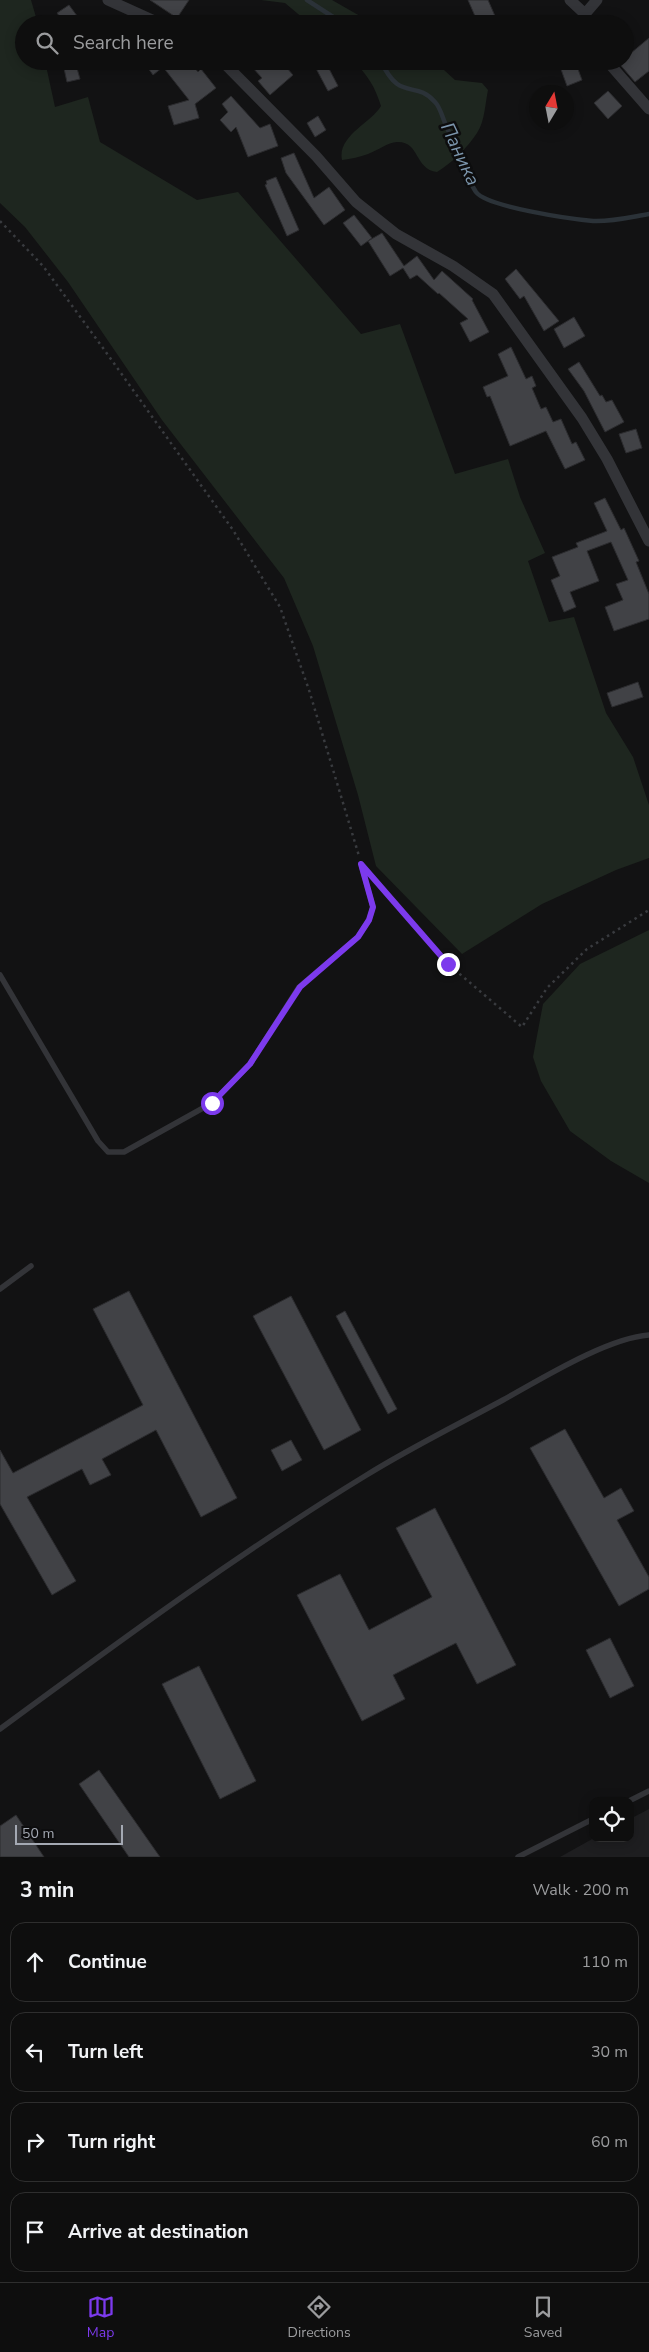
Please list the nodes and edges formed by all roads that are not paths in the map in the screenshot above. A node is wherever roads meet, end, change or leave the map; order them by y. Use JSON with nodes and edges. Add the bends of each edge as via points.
{"nodes":[{"id":1,"x":108,"y":0,"type":"edge"},
{"id":2,"x":570,"y":0,"type":"edge"},
{"id":3,"x":597,"y":0,"type":"edge"},
{"id":4,"x":141,"y":15,"type":"edge"},
{"id":5,"x":583,"y":15,"type":"edge"},
{"id":6,"x":588,"y":15,"type":"edge"},
{"id":7,"x":231,"y":70,"type":"edge"},
{"id":8,"x":615,"y":70,"type":"edge"},
{"id":9,"x":649,"y":109,"type":"edge"},
{"id":10,"x":649,"y":541,"type":"edge"},
{"id":11,"x":361,"y":864,"type":"road end"},
{"id":12,"x":0,"y":975,"type":"edge"},
{"id":13,"x":31,"y":1266,"type":"dead end"},
{"id":14,"x":0,"y":1289,"type":"edge"},
{"id":15,"x":649,"y":1335,"type":"edge"},
{"id":16,"x":0,"y":1728,"type":"edge"},
{"id":17,"x":649,"y":1791,"type":"edge"},
{"id":18,"x":634,"y":1798,"type":"edge"},
{"id":19,"x":589,"y":1821,"type":"edge"},
{"id":20,"x":518,"y":1857,"type":"edge"}],
"edges":[{"from":1,"to":4,"type":"street"},
{"from":2,"to":5,"type":"street"},
{"from":3,"to":6,"type":"street"},
{"from":7,"to":10,"type":"street","via":[[316,156],[356,202],[396,234],[453,266],[493,294],[582,418]]},
{"from":8,"to":9,"type":"street"},
{"from":11,"to":12,"type":"lane","via":[[373,907],[358,937],[300,987],[250,1064],[212,1103],[124,1152],[108,1152],[98,1141]]},
{"from":13,"to":14,"type":"lane"},
{"from":15,"to":16,"type":"lane","via":[[618,1341],[556,1371],[367,1474],[188,1593]]},
{"from":17,"to":18,"type":"lane"},
{"from":19,"to":20,"type":"lane"}]}
